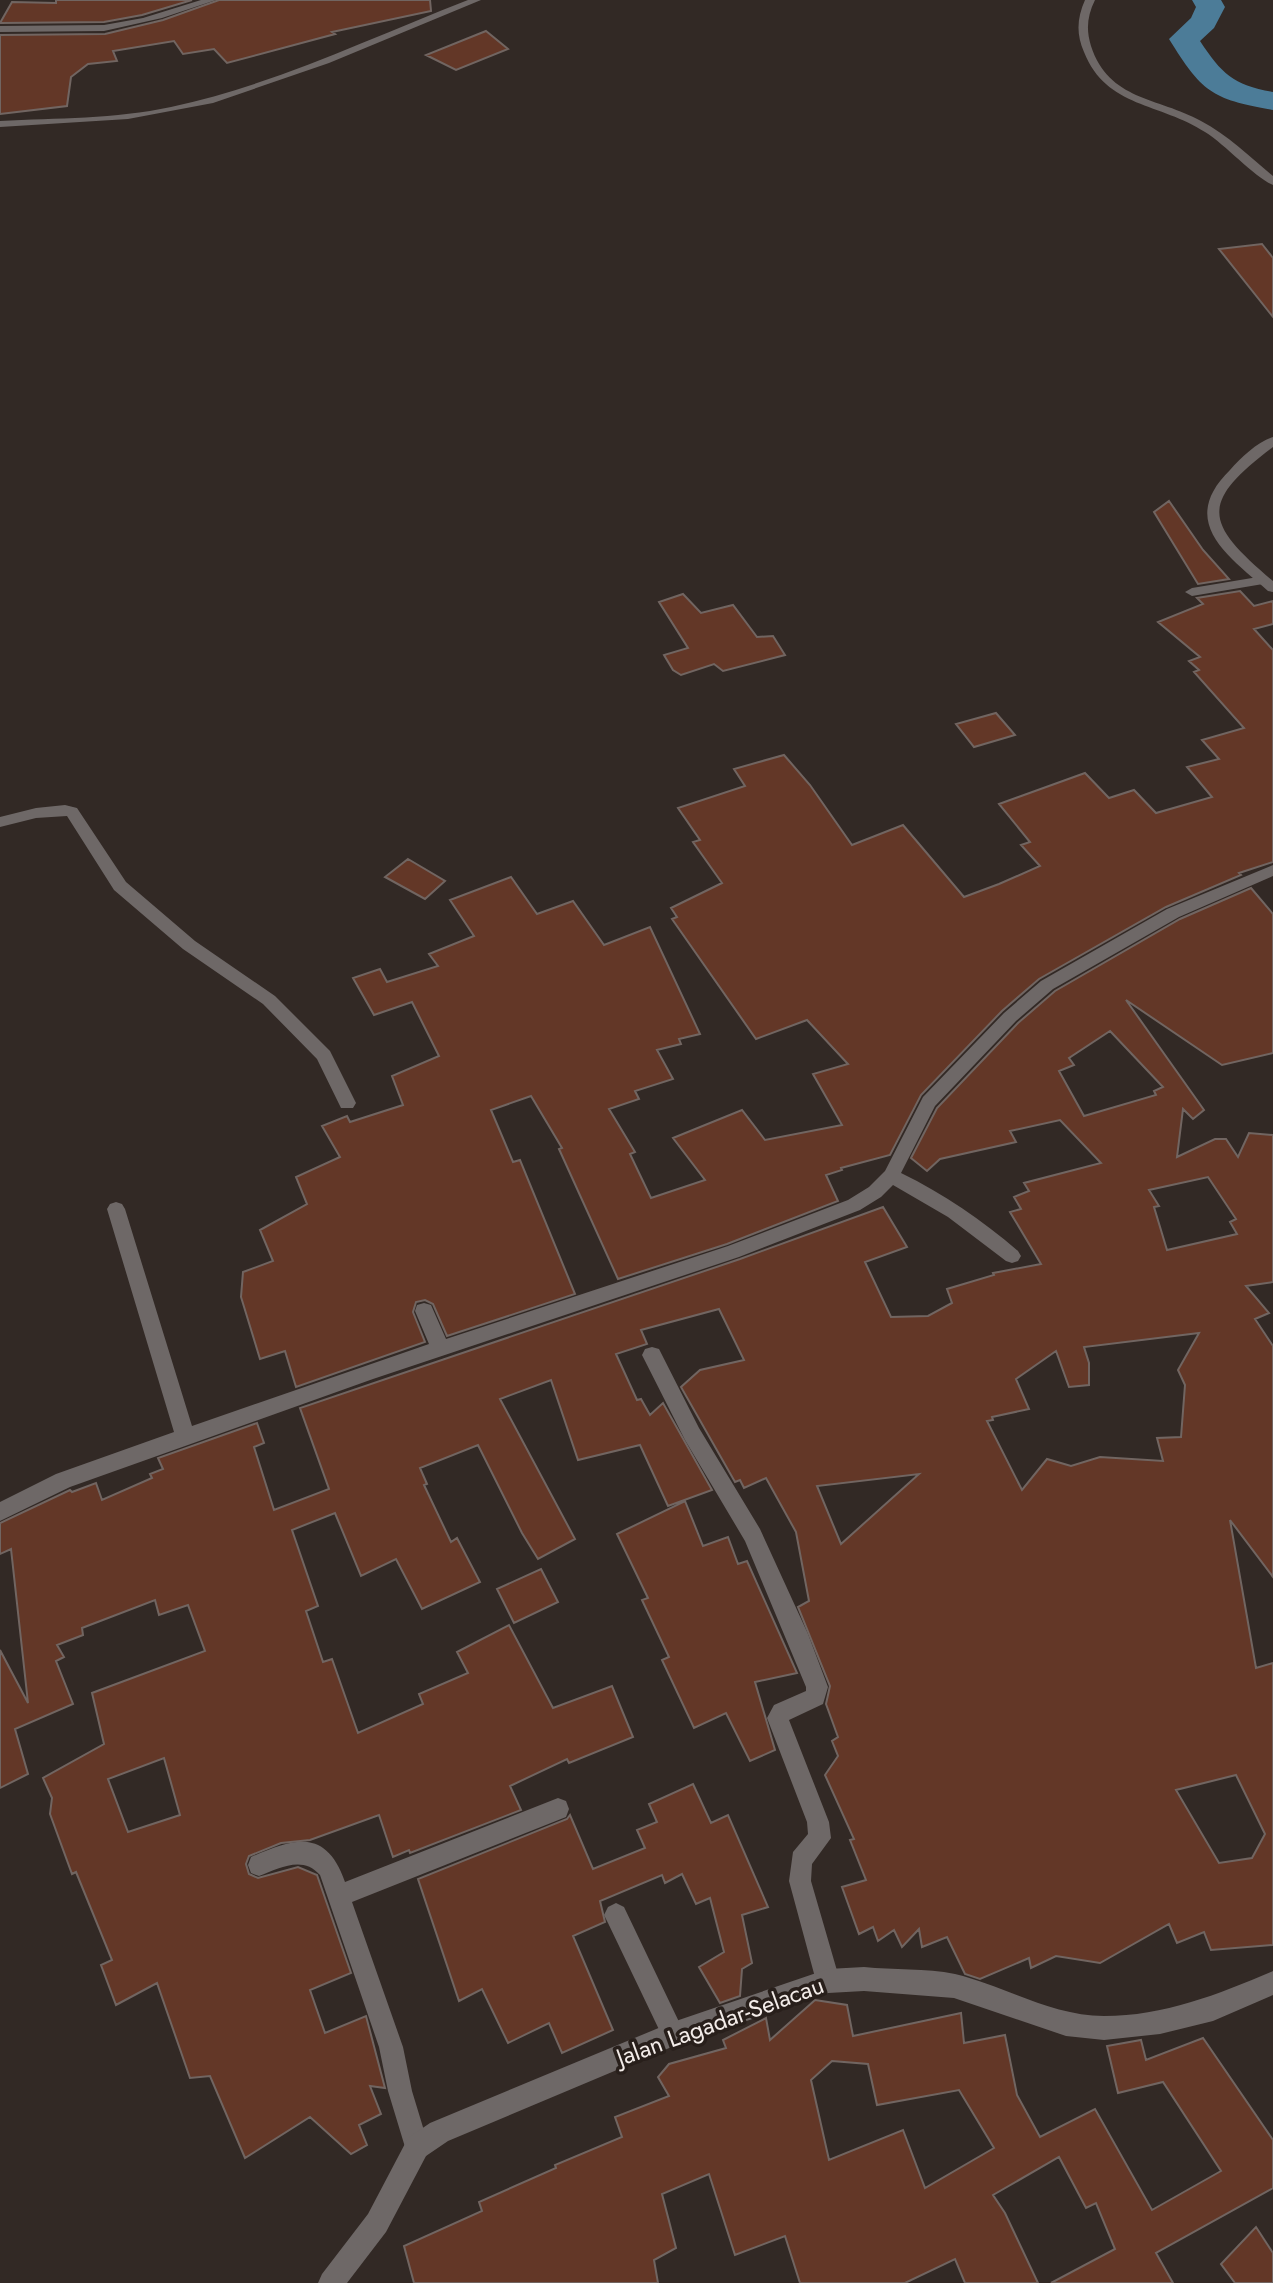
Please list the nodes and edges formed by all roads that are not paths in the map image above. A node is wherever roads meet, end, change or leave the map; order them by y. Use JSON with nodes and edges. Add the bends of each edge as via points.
{"nodes":[{"id":1,"x":211,"y":0,"type":"edge"},
{"id":2,"x":476,"y":0,"type":"edge"},
{"id":3,"x":1090,"y":0,"type":"edge"},
{"id":4,"x":0,"y":29,"type":"edge"},
{"id":5,"x":0,"y":124,"type":"edge"},
{"id":6,"x":1273,"y":182,"type":"edge"},
{"id":7,"x":1273,"y":441,"type":"edge"},
{"id":8,"x":1268,"y":584,"type":"edge"},
{"id":9,"x":1192,"y":592,"type":"dead end"},
{"id":10,"x":0,"y":822,"type":"edge"},
{"id":11,"x":1273,"y":870,"type":"edge"},
{"id":12,"x":346,"y":1103,"type":"dead end"},
{"id":13,"x":891,"y":1176,"type":"junction"},
{"id":14,"x":116,"y":1209,"type":"dead end"},
{"id":15,"x":1012,"y":1256,"type":"dead end"},
{"id":16,"x":424,"y":1311,"type":"dead end"},
{"id":17,"x":441,"y":1349,"type":"junction"},
{"id":18,"x":652,"y":1355,"type":"dead end"},
{"id":19,"x":186,"y":1438,"type":"junction"},
{"id":20,"x":0,"y":1512,"type":"edge"},
{"id":21,"x":558,"y":1809,"type":"dead end"},
{"id":22,"x":259,"y":1866,"type":"dead end"},
{"id":23,"x":340,"y":1896,"type":"junction"},
{"id":24,"x":616,"y":1915,"type":"dead end"},
{"id":25,"x":828,"y":1981,"type":"junction"},
{"id":26,"x":1273,"y":1983,"type":"edge"},
{"id":27,"x":673,"y":2034,"type":"junction"},
{"id":28,"x":417,"y":2147,"type":"junction"},
{"id":29,"x":331,"y":2283,"type":"edge"}],
"edges":[{"from":1,"to":4,"type":"street","via":[[157,18],[102,28]]},
{"from":2,"to":5,"type":"street","via":[[212,99],[139,115]]},
{"from":3,"to":6,"type":"street","via":[[1081,27],[1101,78],[1125,95],[1197,122]]},
{"from":7,"to":8,"type":"street","via":[[1230,475],[1216,495],[1212,513],[1227,547]]},
{"from":8,"to":9,"type":"street"},
{"from":10,"to":12,"type":"street","via":[[50,811],[72,812],[120,886],[189,945],[269,1000],[324,1055]]},
{"from":11,"to":13,"type":"street","via":[[1173,913],[1047,985],[929,1102]]},
{"from":13,"to":15,"type":"street","via":[[968,1222]]},
{"from":13,"to":17,"type":"street","via":[[854,1205],[733,1252]]},
{"from":14,"to":19,"type":"street"},
{"from":16,"to":17,"type":"street"},
{"from":17,"to":19,"type":"street"},
{"from":18,"to":25,"type":"street","via":[[752,1535],[817,1687],[815,1697],[782,1712],[779,1718],[818,1822],[820,1838],[801,1860],[800,1881]]},
{"from":19,"to":20,"type":"street","via":[[63,1480]]},
{"from":21,"to":23,"type":"street"},
{"from":22,"to":23,"type":"street","via":[[299,1851],[323,1858]]},
{"from":23,"to":28,"type":"street","via":[[391,2047]]},
{"from":24,"to":27,"type":"street"},
{"from":25,"to":26,"type":"street","name":"Jalan Lagadar-Selacau","via":[[954,1986],[1066,2024],[1104,2028],[1160,2022],[1213,2008]]},
{"from":25,"to":27,"type":"street","name":"Jalan Lagadar-Selacau"},
{"from":27,"to":28,"type":"street","name":"Jalan Lagadar-Selacau","via":[[439,2132]]},
{"from":28,"to":29,"type":"street","via":[[377,2223]]}]}
